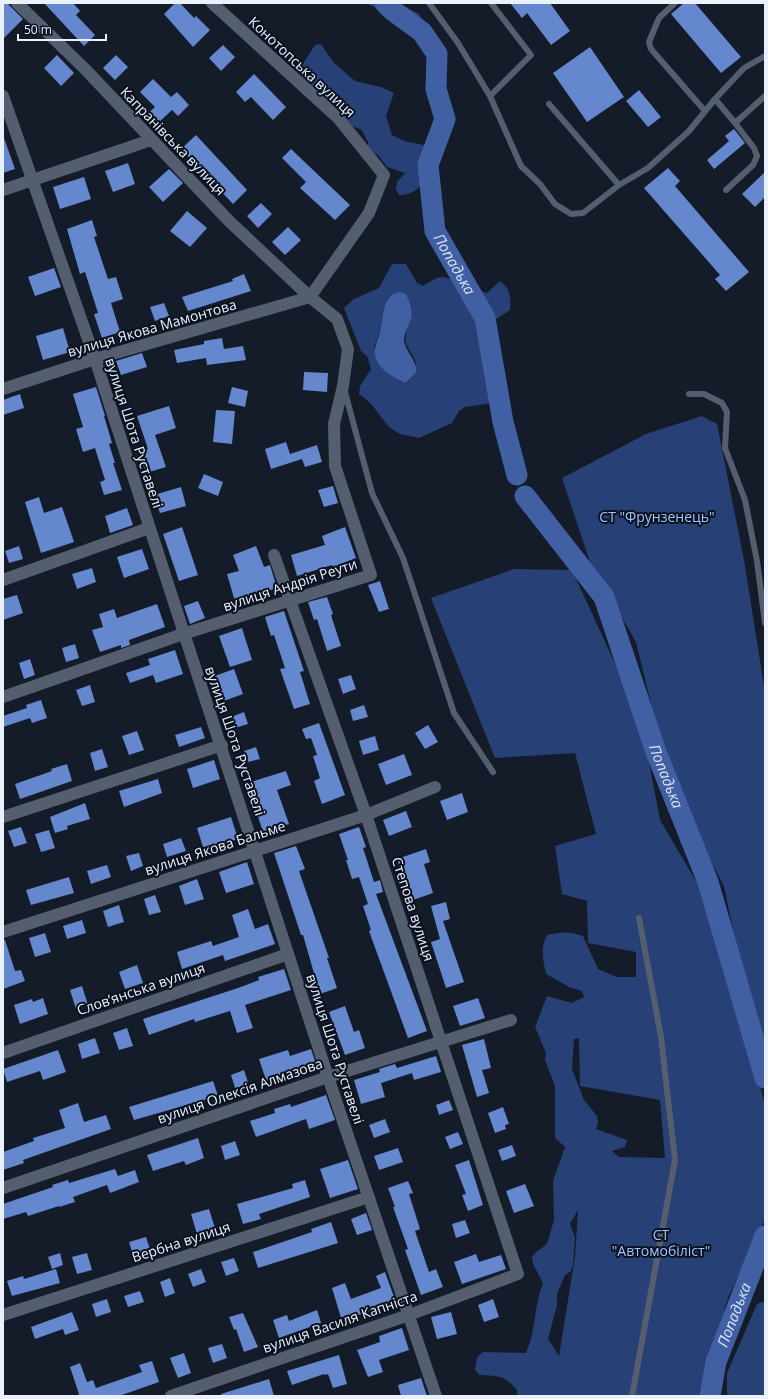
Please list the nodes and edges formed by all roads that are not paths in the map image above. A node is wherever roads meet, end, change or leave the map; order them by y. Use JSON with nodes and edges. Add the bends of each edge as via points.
{"nodes":[{"id":1,"x":17,"y":3,"type":"edge"},
{"id":2,"x":212,"y":3,"type":"edge"},
{"id":3,"x":429,"y":3,"type":"edge"},
{"id":4,"x":491,"y":3,"type":"edge"},
{"id":5,"x":675,"y":3,"type":"edge"},
{"id":6,"x":765,"y":56,"type":"edge"},
{"id":7,"x":3,"y":96,"type":"edge"},
{"id":8,"x":490,"y":96,"type":"junction"},
{"id":9,"x":765,"y":96,"type":"edge"},
{"id":10,"x":715,"y":99,"type":"junction"},
{"id":11,"x":550,"y":104,"type":"dead end"},
{"id":12,"x":705,"y":111,"type":"junction"},
{"id":13,"x":735,"y":123,"type":"junction"},
{"id":14,"x":151,"y":140,"type":"junction"},
{"id":15,"x":34,"y":180,"type":"junction"},
{"id":16,"x":619,"y":185,"type":"junction"},
{"id":17,"x":3,"y":190,"type":"edge"},
{"id":18,"x":726,"y":190,"type":"dead end"},
{"id":19,"x":310,"y":297,"type":"junction"},
{"id":20,"x":95,"y":359,"type":"junction"},
{"id":21,"x":343,"y":386,"type":"junction"},
{"id":22,"x":3,"y":389,"type":"edge"},
{"id":23,"x":689,"y":394,"type":"dead end"},
{"id":24,"x":149,"y":528,"type":"junction"},
{"id":25,"x":274,"y":555,"type":"dead end"},
{"id":26,"x":3,"y":580,"type":"edge"},
{"id":27,"x":290,"y":601,"type":"junction"},
{"id":28,"x":765,"y":623,"type":"edge"},
{"id":29,"x":183,"y":634,"type":"junction"},
{"id":30,"x":3,"y":698,"type":"edge"},
{"id":31,"x":222,"y":745,"type":"junction"},
{"id":32,"x":493,"y":772,"type":"dead end"},
{"id":33,"x":435,"y":787,"type":"dead end"},
{"id":34,"x":366,"y":815,"type":"junction"},
{"id":35,"x":3,"y":817,"type":"edge"},
{"id":36,"x":256,"y":850,"type":"junction"},
{"id":37,"x":639,"y":918,"type":"dead end"},
{"id":38,"x":3,"y":932,"type":"edge"},
{"id":39,"x":288,"y":954,"type":"junction"},
{"id":40,"x":511,"y":1020,"type":"dead end"},
{"id":41,"x":442,"y":1042,"type":"junction"},
{"id":42,"x":3,"y":1053,"type":"edge"},
{"id":43,"x":328,"y":1077,"type":"junction"},
{"id":44,"x":3,"y":1188,"type":"edge"},
{"id":45,"x":369,"y":1197,"type":"junction"},
{"id":46,"x":518,"y":1274,"type":"joint"},
{"id":47,"x":3,"y":1315,"type":"edge"},
{"id":48,"x":409,"y":1315,"type":"junction"},
{"id":49,"x":171,"y":1396,"type":"edge"},
{"id":50,"x":436,"y":1396,"type":"edge"},
{"id":51,"x":632,"y":1396,"type":"edge"}],
"edges":[{"from":1,"to":14,"type":"street","name":"Капранівська вулиця","via":[[85,69]]},
{"from":2,"to":19,"type":"street","name":"Конотопська вулиця","via":[[338,118],[384,174],[369,212]]},
{"from":3,"to":8,"type":"lane","via":[[458,43]]},
{"from":4,"to":8,"type":"lane","via":[[531,56]]},
{"from":5,"to":12,"type":"lane","via":[[658,18],[649,42],[651,49]]},
{"from":6,"to":10,"type":"lane","via":[[744,68]]},
{"from":7,"to":15,"type":"street","name":"вулиця Шота Руставелі"},
{"from":8,"to":16,"type":"lane","via":[[521,166],[556,204],[571,214],[582,213]]},
{"from":9,"to":13,"type":"lane"},
{"from":10,"to":12,"type":"lane"},
{"from":10,"to":13,"type":"lane"},
{"from":11,"to":16,"type":"lane"},
{"from":12,"to":16,"type":"lane","via":[[689,131],[648,168]]},
{"from":13,"to":18,"type":"lane","via":[[757,156],[753,165]]},
{"from":14,"to":15,"type":"street"},
{"from":14,"to":19,"type":"street","name":"Капранівська вулиця","via":[[229,221]]},
{"from":15,"to":17,"type":"street"},
{"from":15,"to":20,"type":"street","name":"вулиця Шота Руставелі"},
{"from":19,"to":20,"type":"street","name":"вулиця Якова Мамонтова"},
{"from":19,"to":21,"type":"street","name":"вулиця Андрія Реути","via":[[337,320],[348,349]]},
{"from":20,"to":22,"type":"street","name":"вулиця Якова Мамонтова"},
{"from":20,"to":24,"type":"street","name":"вулиця Шота Руставелі"},
{"from":21,"to":27,"type":"street","name":"вулиця Андрія Реути","via":[[334,424],[335,466],[371,575]]},
{"from":21,"to":32,"type":"lane","via":[[372,492],[404,558],[454,713]]},
{"from":23,"to":28,"type":"lane","via":[[704,394],[722,403],[727,412],[725,448],[745,500],[757,561]]},
{"from":24,"to":26,"type":"street"},
{"from":24,"to":29,"type":"street","name":"вулиця Шота Руставелі"},
{"from":25,"to":27,"type":"street","name":"Степова вулиця"},
{"from":27,"to":29,"type":"street","name":"вулиця Андрія Реути"},
{"from":27,"to":34,"type":"street","name":"Степова вулиця"},
{"from":29,"to":30,"type":"street","name":"вулиця Андрія Реути"},
{"from":29,"to":31,"type":"street","name":"вулиця Шота Руставелі"},
{"from":31,"to":35,"type":"street"},
{"from":31,"to":36,"type":"street","name":"вулиця Шота Руставелі"},
{"from":33,"to":34,"type":"street","name":"вулиця Якова Бальме"},
{"from":34,"to":36,"type":"street","name":"вулиця Якова Бальме"},
{"from":34,"to":41,"type":"street","name":"Степова вулиця"},
{"from":36,"to":38,"type":"street","name":"вулиця Якова Бальме"},
{"from":36,"to":39,"type":"street","name":"вулиця Шота Руставелі"},
{"from":37,"to":51,"type":"lane","via":[[660,1037],[675,1160]]},
{"from":39,"to":42,"type":"street","name":"Словʼянська вулиця"},
{"from":39,"to":43,"type":"street","name":"вулиця Шота Руставелі"},
{"from":40,"to":41,"type":"street","name":"вулиця Олексія Алмазова"},
{"from":41,"to":43,"type":"street","name":"вулиця Олексія Алмазова"},
{"from":41,"to":46,"type":"street","name":"Степова вулиця"},
{"from":43,"to":44,"type":"street","name":"вулиця Олексія Алмазова"},
{"from":43,"to":45,"type":"street","name":"вулиця Шота Руставелі"},
{"from":45,"to":47,"type":"street","name":"Вербна вулиця"},
{"from":45,"to":48,"type":"street","name":"вулиця Шота Руставелі"},
{"from":46,"to":48,"type":"street","name":"вулиця Василя Капніста"},
{"from":48,"to":49,"type":"street","name":"вулиця Василя Капніста"},
{"from":48,"to":50,"type":"street","name":"вулиця Шота Руставелі"}]}
